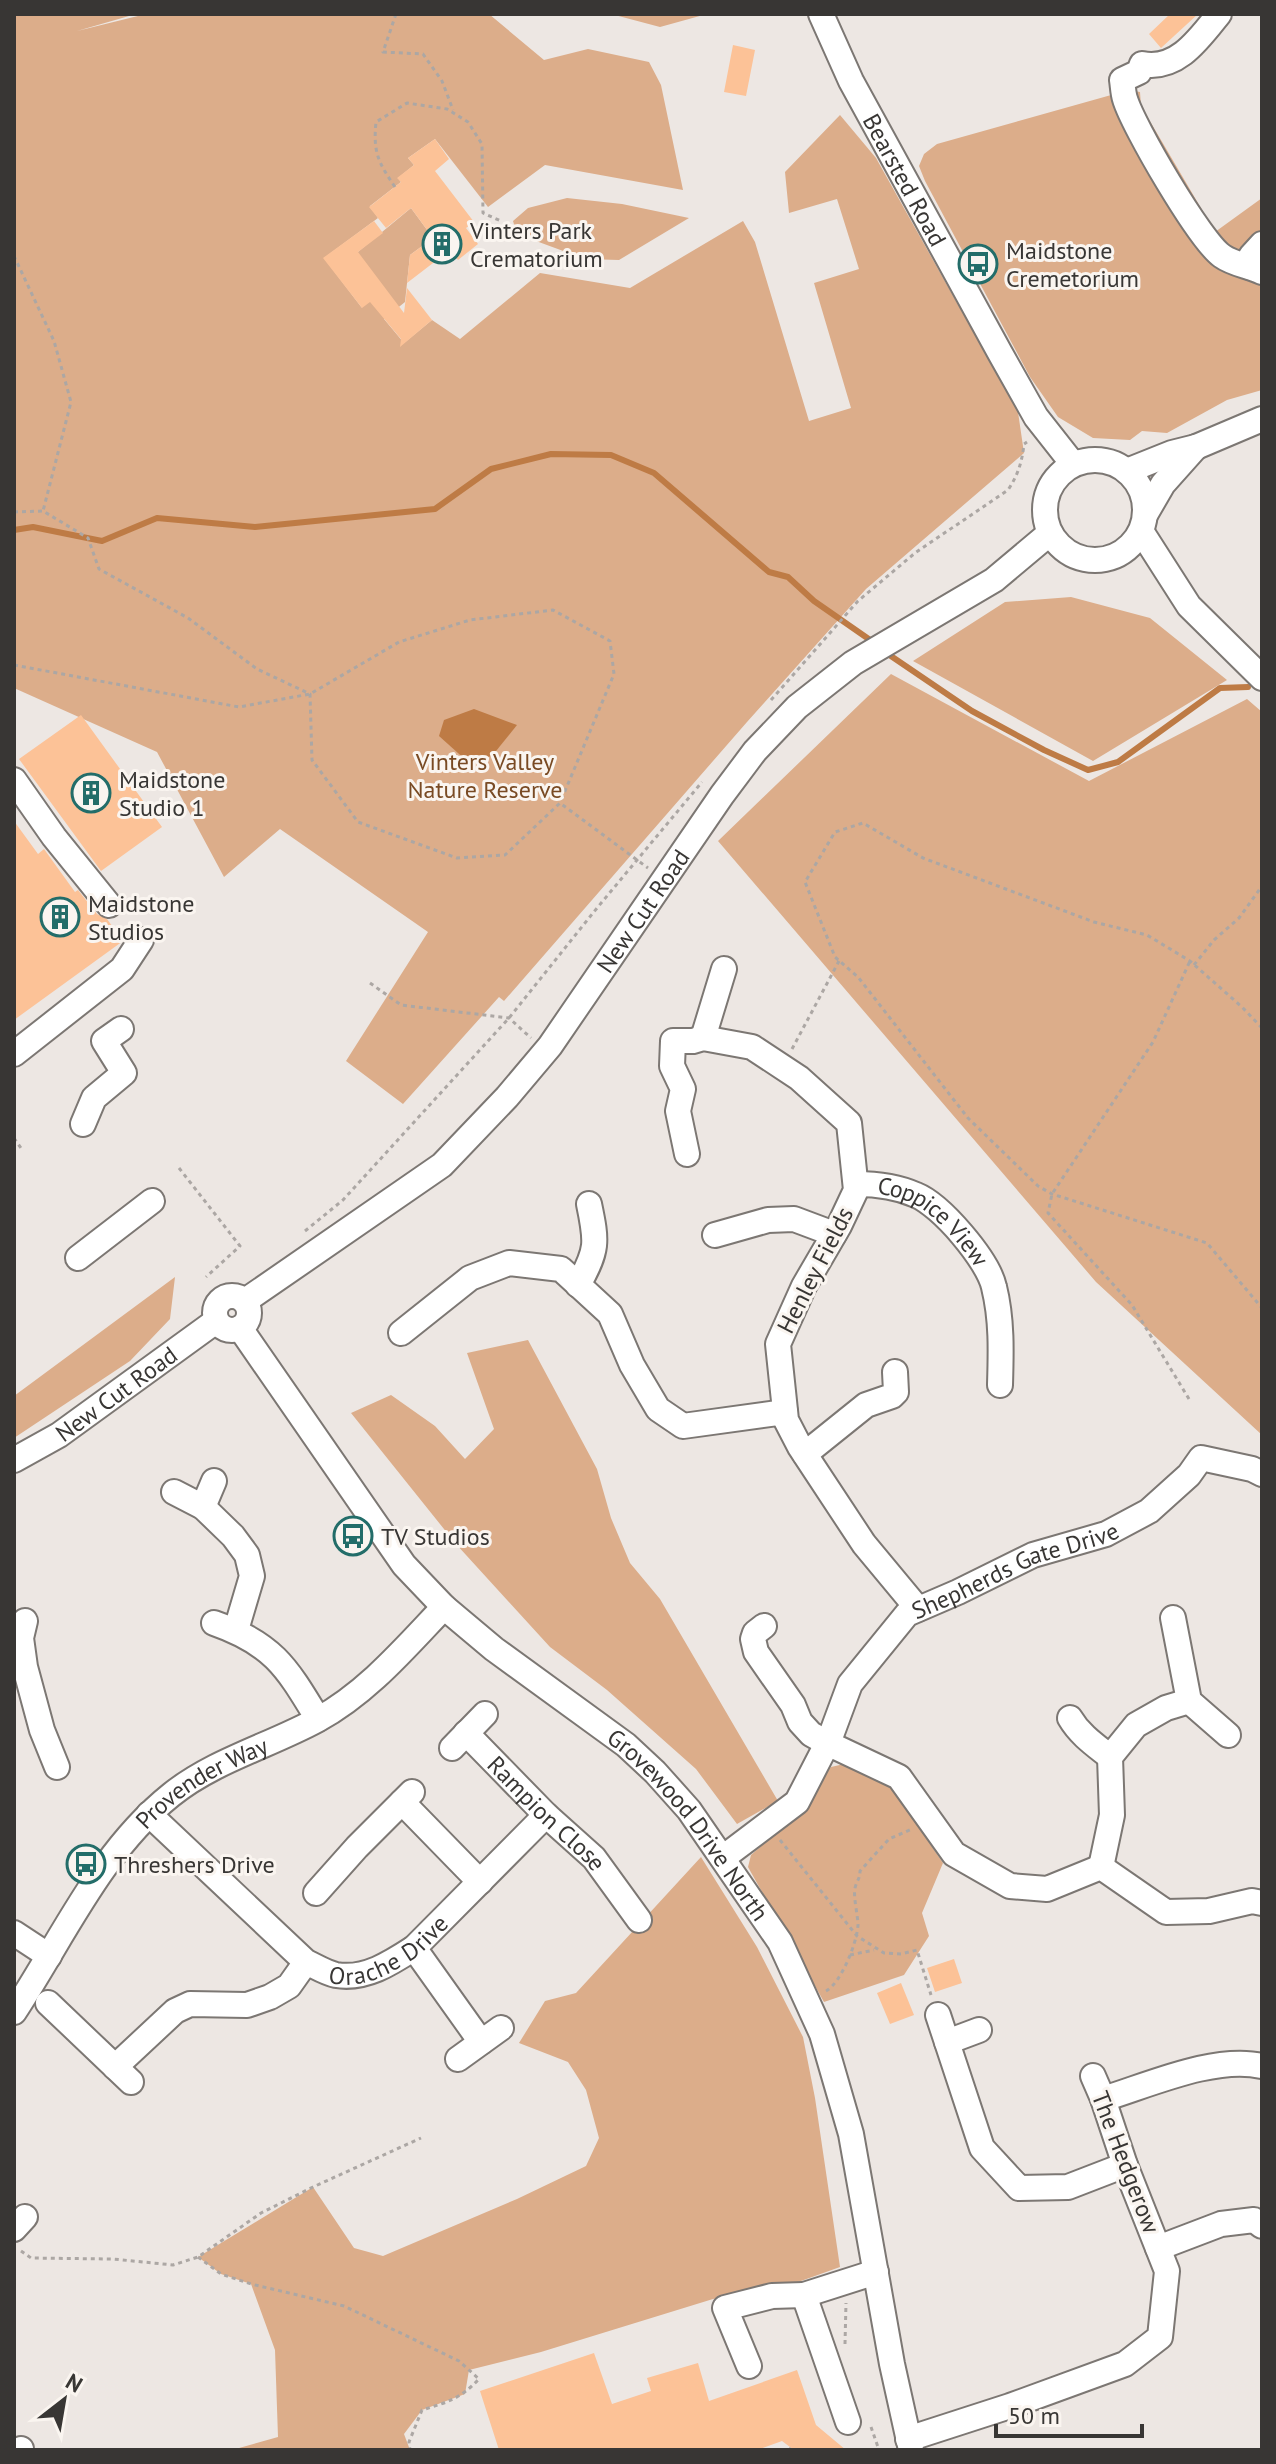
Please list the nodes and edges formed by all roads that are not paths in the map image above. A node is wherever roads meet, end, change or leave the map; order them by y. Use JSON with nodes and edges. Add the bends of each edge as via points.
{"nodes":[{"id":1,"x":821,"y":14,"type":"edge"},
{"id":2,"x":1219,"y":14,"type":"edge"},
{"id":3,"x":1262,"y":244,"type":"edge"},
{"id":4,"x":1256,"y":269,"type":"edge"},
{"id":5,"x":1262,"y":419,"type":"edge"},
{"id":6,"x":1196,"y":447,"type":"junction"},
{"id":7,"x":1073,"y":464,"type":"junction"},
{"id":8,"x":1127,"y":471,"type":"junction"},
{"id":9,"x":1143,"y":523,"type":"junction"},
{"id":10,"x":1050,"y":533,"type":"junction"},
{"id":11,"x":1262,"y":678,"type":"edge"},
{"id":12,"x":14,"y":780,"type":"edge"},
{"id":13,"x":109,"y":905,"type":"dead end"},
{"id":14,"x":141,"y":940,"type":"dead end"},
{"id":15,"x":724,"y":969,"type":"dead end"},
{"id":16,"x":121,"y":1029,"type":"dead end"},
{"id":17,"x":698,"y":1039,"type":"junction"},
{"id":18,"x":14,"y":1054,"type":"edge"},
{"id":19,"x":83,"y":1124,"type":"dead end"},
{"id":20,"x":687,"y":1154,"type":"dead end"},
{"id":21,"x":856,"y":1184,"type":"junction"},
{"id":22,"x":152,"y":1201,"type":"dead end"},
{"id":23,"x":589,"y":1204,"type":"dead end"},
{"id":24,"x":834,"y":1234,"type":"junction"},
{"id":25,"x":715,"y":1235,"type":"dead end"},
{"id":26,"x":78,"y":1258,"type":"dead end"},
{"id":27,"x":578,"y":1285,"type":"junction"},
{"id":28,"x":245,"y":1301,"type":"junction"},
{"id":29,"x":216,"y":1321,"type":"junction"},
{"id":30,"x":240,"y":1328,"type":"junction"},
{"id":31,"x":401,"y":1333,"type":"dead end"},
{"id":32,"x":895,"y":1372,"type":"dead end"},
{"id":33,"x":1000,"y":1385,"type":"dead end"},
{"id":34,"x":785,"y":1412,"type":"junction"},
{"id":35,"x":805,"y":1454,"type":"junction"},
{"id":36,"x":14,"y":1460,"type":"edge"},
{"id":37,"x":1262,"y":1474,"type":"edge"},
{"id":38,"x":214,"y":1481,"type":"dead end"},
{"id":39,"x":174,"y":1492,"type":"dead end"},
{"id":40,"x":203,"y":1507,"type":"junction"},
{"id":41,"x":444,"y":1607,"type":"junction"},
{"id":42,"x":918,"y":1609,"type":"junction"},
{"id":43,"x":1173,"y":1618,"type":"dead end"},
{"id":44,"x":764,"y":1626,"type":"dead end"},
{"id":45,"x":20,"y":1633,"type":"edge"},
{"id":46,"x":1189,"y":1701,"type":"junction"},
{"id":47,"x":485,"y":1714,"type":"dead end"},
{"id":48,"x":1070,"y":1718,"type":"dead end"},
{"id":49,"x":318,"y":1719,"type":"junction"},
{"id":50,"x":1228,"y":1735,"type":"dead end"},
{"id":51,"x":827,"y":1743,"type":"junction"},
{"id":52,"x":1110,"y":1757,"type":"junction"},
{"id":53,"x":57,"y":1767,"type":"dead end"},
{"id":54,"x":149,"y":1814,"type":"junction"},
{"id":55,"x":546,"y":1815,"type":"junction"},
{"id":56,"x":724,"y":1857,"type":"junction"},
{"id":57,"x":1101,"y":1867,"type":"junction"},
{"id":58,"x":480,"y":1882,"type":"junction"},
{"id":59,"x":316,"y":1893,"type":"dead end"},
{"id":60,"x":1262,"y":1903,"type":"edge"},
{"id":61,"x":639,"y":1920,"type":"dead end"},
{"id":62,"x":14,"y":1933,"type":"edge"},
{"id":63,"x":414,"y":1948,"type":"junction"},
{"id":64,"x":49,"y":1956,"type":"junction"},
{"id":65,"x":306,"y":1962,"type":"junction"},
{"id":66,"x":48,"y":2003,"type":"dead end"},
{"id":67,"x":14,"y":2012,"type":"edge"},
{"id":68,"x":938,"y":2015,"type":"road end"},
{"id":69,"x":979,"y":2030,"type":"dead end"},
{"id":70,"x":947,"y":2042,"type":"junction"},
{"id":71,"x":458,"y":2059,"type":"dead end"},
{"id":72,"x":1262,"y":2066,"type":"edge"},
{"id":73,"x":1093,"y":2076,"type":"dead end"},
{"id":74,"x":1103,"y":2099,"type":"junction"},
{"id":75,"x":1125,"y":2165,"type":"junction"},
{"id":76,"x":1262,"y":2226,"type":"edge"},
{"id":77,"x":1158,"y":2248,"type":"junction"},
{"id":78,"x":876,"y":2272,"type":"junction"},
{"id":79,"x":804,"y":2295,"type":"junction"},
{"id":80,"x":749,"y":2366,"type":"dead end"},
{"id":81,"x":859,"y":2423,"type":"road end"},
{"id":82,"x":910,"y":2444,"type":"edge"}],
"edges":[{"from":1,"to":7,"type":"street","name":"Bearsted Road","via":[[851,81],[1000,353],[1036,417]]},
{"from":2,"to":4,"type":"street","via":[[1170,62],[1157,67],[1142,64],[1139,72],[1122,80],[1124,97],[1206,241],[1224,258]]},
{"from":3,"to":4,"type":"street","via":[[1251,256]]},
{"from":5,"to":6,"type":"street"},
{"from":6,"to":8,"type":"street"},
{"from":6,"to":9,"type":"street","via":[[1163,484]]},
{"from":7,"to":8,"type":"street","via":[[1101,460]]},
{"from":7,"to":10,"type":"street","via":[[1047,494]]},
{"from":8,"to":9,"type":"street","via":[[1144,498]]},
{"from":9,"to":10,"type":"street","via":[[1132,544],[1105,559],[1073,555]]},
{"from":9,"to":11,"type":"street","via":[[1189,606]]},
{"from":10,"to":28,"type":"street","name":"New Cut Road","via":[[994,580],[853,663],[797,707],[722,795],[546,1052],[507,1097],[442,1165]]},
{"from":12,"to":13,"type":"street"},
{"from":14,"to":18,"type":"street","via":[[122,969]]},
{"from":15,"to":17,"type":"street"},
{"from":16,"to":19,"type":"street","via":[[104,1041],[124,1073],[94,1098]]},
{"from":17,"to":20,"type":"street","via":[[673,1041],[672,1066],[683,1089],[678,1111]]},
{"from":17,"to":21,"type":"street","name":"Henley Fields","via":[[752,1047],[799,1078],[849,1123]]},
{"from":21,"to":24,"type":"street","name":"Henley Fields"},
{"from":21,"to":33,"type":"street","name":"Coppice View","via":[[884,1184],[918,1196],[974,1249],[993,1283],[1001,1335]]},
{"from":22,"to":26,"type":"street"},
{"from":23,"to":27,"type":"street","via":[[596,1238]]},
{"from":24,"to":25,"type":"street","via":[[794,1219],[768,1220]]},
{"from":24,"to":34,"type":"street","name":"Henley Fields","via":[[778,1344]]},
{"from":27,"to":31,"type":"street","via":[[561,1269],[509,1263],[470,1278]]},
{"from":27,"to":34,"type":"street","via":[[610,1314],[658,1409],[683,1426]]},
{"from":28,"to":29,"type":"street","name":"New Cut Road","via":[[234,1296],[222,1299],[214,1310]]},
{"from":28,"to":30,"type":"street","via":[[248,1321]]},
{"from":29,"to":30,"type":"street","via":[[225,1330]]},
{"from":29,"to":36,"type":"street","name":"New Cut Road","via":[[59,1435]]},
{"from":30,"to":41,"type":"street","name":"Grovewood Drive North","via":[[382,1536]]},
{"from":32,"to":35,"type":"street","via":[[892,1396],[866,1405]]},
{"from":34,"to":35,"type":"street","name":"Henley Fields"},
{"from":35,"to":42,"type":"street","name":"Henley Fields","via":[[864,1544]]},
{"from":37,"to":42,"type":"street","name":"Shepherds Gate Drive","via":[[1201,1458],[1149,1511],[1127,1523],[1033,1555]]},
{"from":38,"to":40,"type":"street"},
{"from":39,"to":40,"type":"street"},
{"from":40,"to":49,"type":"street","via":[[247,1555],[252,1576],[225,1626],[271,1652]]},
{"from":41,"to":49,"type":"street","name":"Provender Way","via":[[361,1691]]},
{"from":41,"to":56,"type":"street","name":"Grovewood Drive North","via":[[626,1745],[689,1810]]},
{"from":42,"to":51,"type":"street","name":"Shepherds Gate Drive","via":[[907,1614],[850,1684]]},
{"from":43,"to":46,"type":"street"},
{"from":44,"to":51,"type":"street","via":[[753,1639],[756,1652],[800,1722]]},
{"from":45,"to":53,"type":"street","via":[[25,1667],[52,1726]]},
{"from":46,"to":50,"type":"street"},
{"from":46,"to":52,"type":"street","via":[[1136,1725]]},
{"from":47,"to":55,"type":"street","name":"Rampion Close","via":[[459,1741]]},
{"from":48,"to":52,"type":"street"},
{"from":49,"to":54,"type":"street","name":"Provender Way","via":[[197,1777]]},
{"from":51,"to":56,"type":"street","name":"Shepherds Gate Drive","via":[[797,1802]]},
{"from":51,"to":57,"type":"street","via":[[899,1777],[954,1854],[1010,1886],[1047,1889]]},
{"from":52,"to":57,"type":"street","via":[[1112,1815]]},
{"from":54,"to":64,"type":"street","name":"Provender Way","via":[[116,1849]]},
{"from":54,"to":65,"type":"street","name":"Orache Drive"},
{"from":55,"to":58,"type":"street","name":"Orache Drive"},
{"from":55,"to":61,"type":"street","name":"Rampion Close","via":[[594,1858],[617,1902]]},
{"from":56,"to":78,"type":"street","name":"Grovewood Drive North","via":[[780,1942],[822,2034],[851,2134]]},
{"from":57,"to":60,"type":"street","via":[[1166,1912]]},
{"from":58,"to":59,"type":"street","via":[[407,1797]]},
{"from":58,"to":63,"type":"street","name":"Orache Drive"},
{"from":62,"to":64,"type":"street"},
{"from":63,"to":65,"type":"street","name":"Orache Drive","via":[[361,1975],[334,1975]]},
{"from":63,"to":71,"type":"street","via":[[491,2035]]},
{"from":64,"to":67,"type":"street","name":"Provender Way"},
{"from":65,"to":66,"type":"street","via":[[289,1986],[270,1997],[247,2005],[190,2004],[175,2011],[159,2023],[123,2074]]},
{"from":68,"to":70,"type":"street"},
{"from":69,"to":70,"type":"street"},
{"from":70,"to":75,"type":"street","via":[[982,2148],[1019,2188],[1068,2187]]},
{"from":72,"to":74,"type":"street","via":[[1246,2062],[1198,2070]]},
{"from":73,"to":74,"type":"street","name":"The Hedgerow"},
{"from":74,"to":75,"type":"street","name":"The Hedgerow"},
{"from":75,"to":77,"type":"street","name":"The Hedgerow"},
{"from":76,"to":77,"type":"street","name":"The Hedgerow","via":[[1254,2220],[1221,2224]]},
{"from":77,"to":82,"type":"street","name":"The Hedgerow","via":[[1167,2271],[1160,2337],[1125,2364]]},
{"from":78,"to":79,"type":"street"},
{"from":78,"to":82,"type":"street","name":"Grovewood Drive North"},
{"from":79,"to":80,"type":"street","via":[[772,2296],[725,2308]]},
{"from":79,"to":81,"type":"street"}]}
